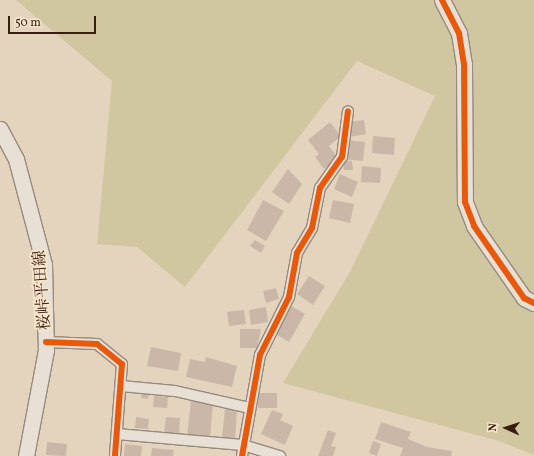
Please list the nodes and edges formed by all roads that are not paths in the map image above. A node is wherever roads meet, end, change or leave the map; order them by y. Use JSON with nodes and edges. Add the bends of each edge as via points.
{"nodes":[{"id":1,"x":442,"y":0,"type":"edge"},
{"id":2,"x":348,"y":111,"type":"dead end"},
{"id":3,"x":0,"y":130,"type":"edge"},
{"id":4,"x":534,"y":303,"type":"edge"},
{"id":5,"x":46,"y":342,"type":"junction"},
{"id":6,"x":121,"y":386,"type":"junction"},
{"id":7,"x":249,"y":408,"type":"junction"},
{"id":8,"x":117,"y":434,"type":"junction"},
{"id":9,"x":243,"y":445,"type":"junction"},
{"id":10,"x":26,"y":456,"type":"edge"},
{"id":11,"x":115,"y":456,"type":"edge"},
{"id":12,"x":242,"y":456,"type":"edge"},
{"id":13,"x":280,"y":456,"type":"edge"}],
"edges":[{"from":1,"to":4,"type":"main road","via":[[459,33],[464,64],[465,202],[474,226],[524,298]]},
{"from":2,"to":7,"type":"street","via":[[342,157],[320,188],[312,228],[297,253],[289,296],[260,355]]},
{"from":3,"to":5,"type":"main road","name":"桜峠平田線","via":[[16,159],[44,264]]},
{"from":5,"to":6,"type":"street","via":[[97,344],[122,364]]},
{"from":5,"to":10,"type":"main road","name":"桜峠平田線"},
{"from":6,"to":7,"type":"street","via":[[175,391]]},
{"from":6,"to":8,"type":"street"},
{"from":7,"to":9,"type":"street"},
{"from":8,"to":9,"type":"street"},
{"from":8,"to":11,"type":"street"},
{"from":9,"to":12,"type":"street"},
{"from":9,"to":13,"type":"street"}]}
